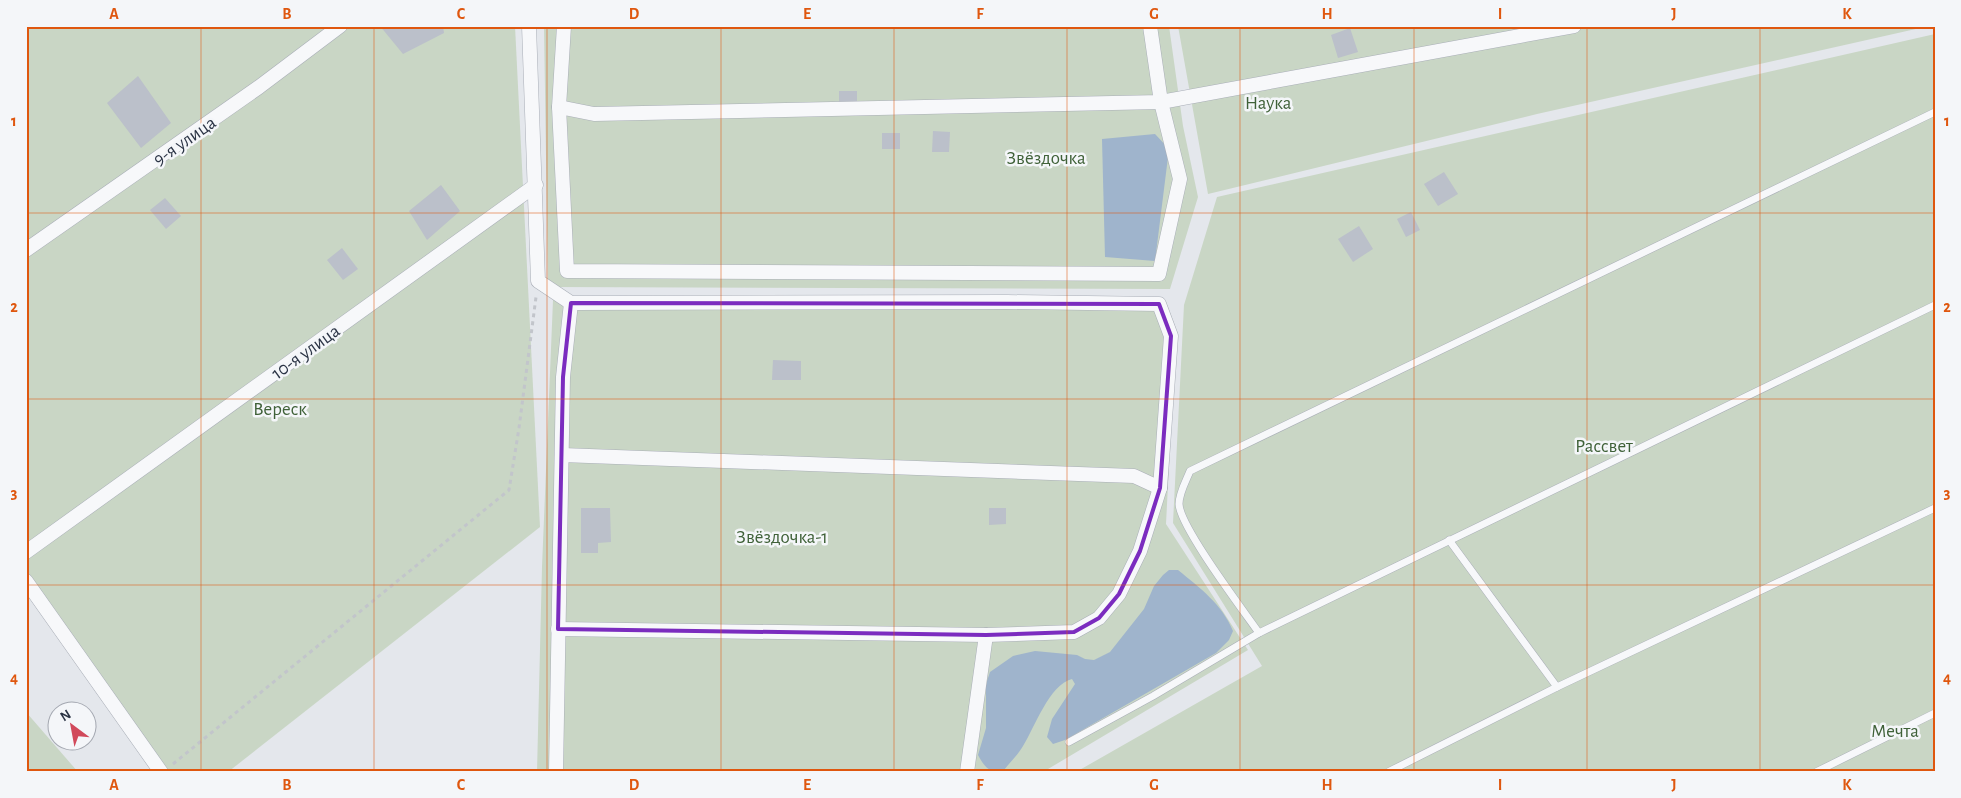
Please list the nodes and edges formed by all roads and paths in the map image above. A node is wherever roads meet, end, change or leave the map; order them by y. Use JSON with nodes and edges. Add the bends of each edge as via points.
{"nodes":[{"id":1,"x":340,"y":26,"type":"edge"},
{"id":2,"x":529,"y":26,"type":"edge"},
{"id":3,"x":564,"y":26,"type":"edge"},
{"id":4,"x":1150,"y":26,"type":"edge"},
{"id":5,"x":1574,"y":26,"type":"edge"},
{"id":6,"x":1161,"y":102,"type":"junction"},
{"id":7,"x":559,"y":107,"type":"junction"},
{"id":8,"x":1935,"y":112,"type":"edge"},
{"id":9,"x":536,"y":185,"type":"junction"},
{"id":10,"x":26,"y":250,"type":"edge"},
{"id":11,"x":538,"y":281,"type":"junction"},
{"id":12,"x":571,"y":303,"type":"junction"},
{"id":13,"x":1935,"y":305,"type":"edge"},
{"id":14,"x":562,"y":455,"type":"junction"},
{"id":15,"x":1160,"y":488,"type":"junction"},
{"id":16,"x":1935,"y":508,"type":"edge"},
{"id":17,"x":1449,"y":540,"type":"junction"},
{"id":18,"x":26,"y":552,"type":"edge"},
{"id":19,"x":26,"y":581,"type":"edge"},
{"id":20,"x":558,"y":629,"type":"junction"},
{"id":21,"x":1259,"y":633,"type":"junction"},
{"id":22,"x":986,"y":635,"type":"junction"},
{"id":23,"x":1557,"y":687,"type":"junction"},
{"id":24,"x":1935,"y":714,"type":"edge"},
{"id":25,"x":1069,"y":742,"type":"dead end"},
{"id":26,"x":166,"y":769,"type":"edge"},
{"id":27,"x":556,"y":772,"type":"edge"},
{"id":28,"x":966,"y":772,"type":"edge"},
{"id":29,"x":1388,"y":772,"type":"edge"},
{"id":30,"x":1816,"y":772,"type":"edge"}],
"edges":[{"from":1,"to":10,"type":"street","name":"9-я улица","via":[[259,87]]},
{"from":2,"to":9,"type":"street"},
{"from":3,"to":7,"type":"street"},
{"from":4,"to":6,"type":"street"},
{"from":5,"to":6,"type":"street"},
{"from":6,"to":7,"type":"street","via":[[594,114]]},
{"from":6,"to":7,"type":"street","via":[[1180,179],[1159,274],[567,271]]},
{"from":8,"to":21,"type":"lane","via":[[1190,471],[1179,504],[1186,526]]},
{"from":9,"to":11,"type":"street"},
{"from":9,"to":18,"type":"street","name":"10-я улица"},
{"from":11,"to":12,"type":"street"},
{"from":11,"to":26,"type":"path","via":[[509,490]]},
{"from":12,"to":14,"type":"street","via":[[563,377]]},
{"from":12,"to":15,"type":"street","via":[[1159,304],[1171,336]]},
{"from":13,"to":17,"type":"lane"},
{"from":14,"to":15,"type":"street","via":[[1134,476]]},
{"from":14,"to":20,"type":"street"},
{"from":15,"to":22,"type":"street","via":[[1140,551],[1119,594],[1099,618],[1074,632]]},
{"from":16,"to":23,"type":"lane"},
{"from":17,"to":21,"type":"lane"},
{"from":17,"to":23,"type":"lane"},
{"from":19,"to":26,"type":"street"},
{"from":20,"to":22,"type":"street"},
{"from":20,"to":27,"type":"street"},
{"from":21,"to":25,"type":"lane"},
{"from":22,"to":28,"type":"street"},
{"from":23,"to":29,"type":"lane"},
{"from":24,"to":30,"type":"lane"}]}
